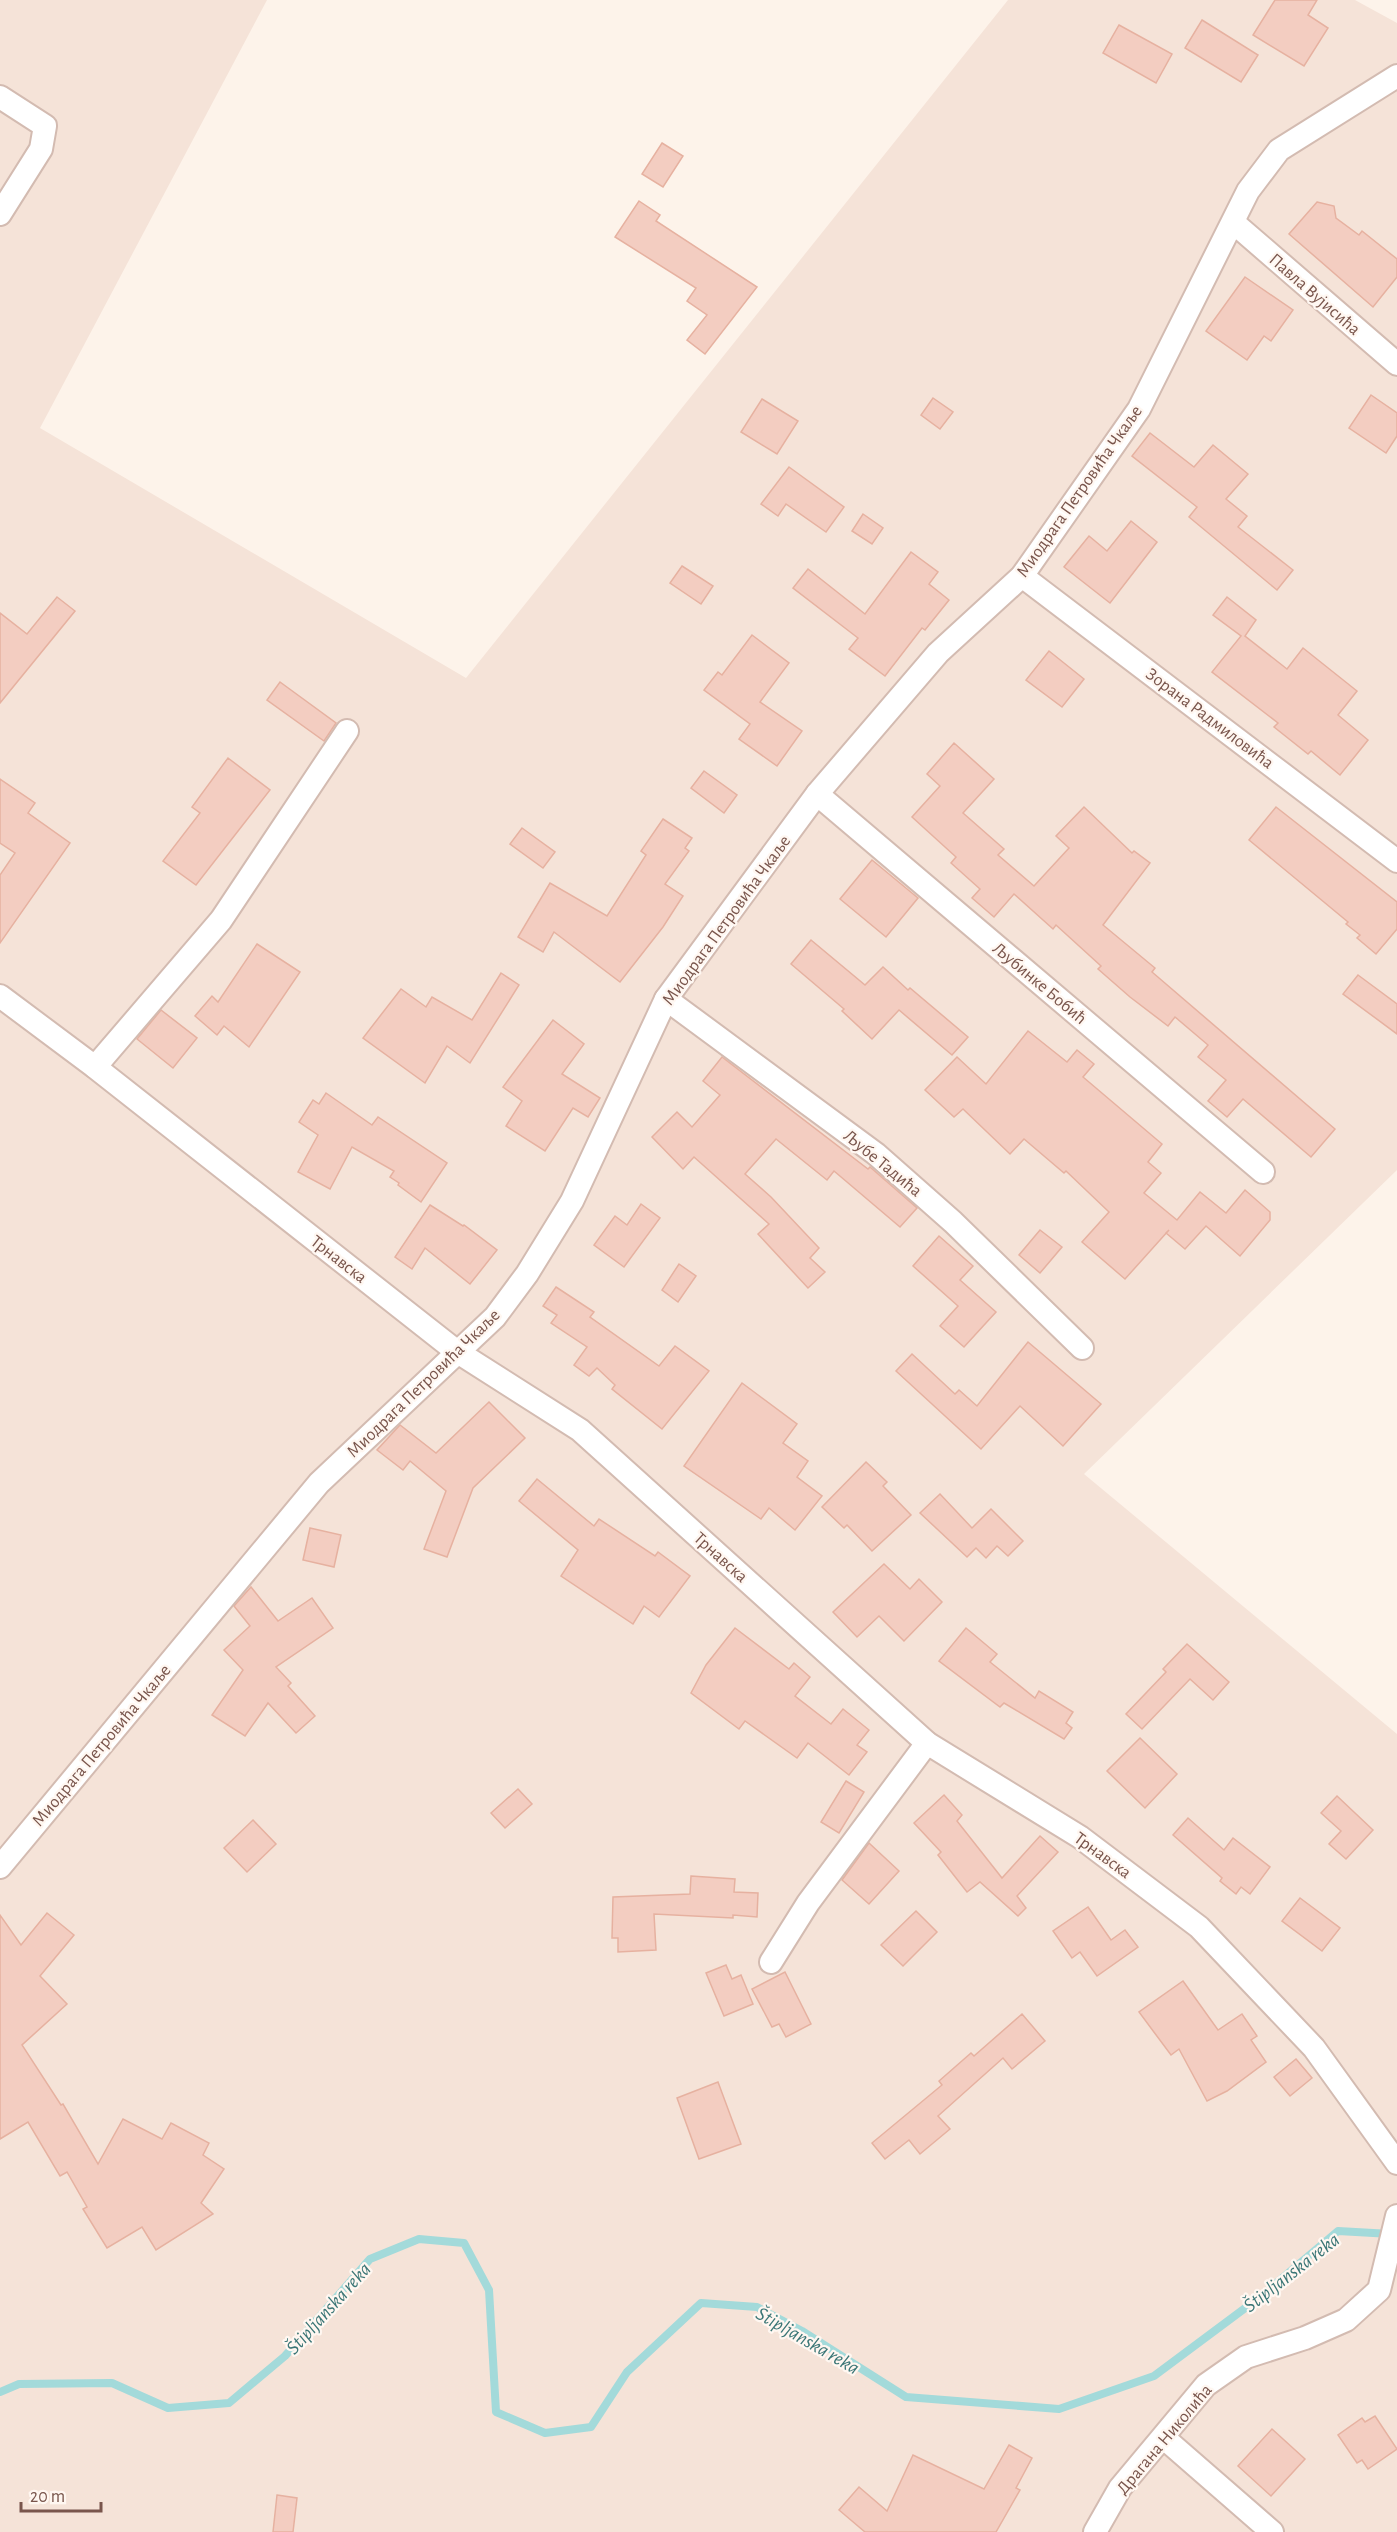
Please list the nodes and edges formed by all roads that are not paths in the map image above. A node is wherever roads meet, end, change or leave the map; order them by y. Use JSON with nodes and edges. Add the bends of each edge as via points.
{"nodes":[{"id":1,"x":1397,"y":76,"type":"edge"},
{"id":2,"x":0,"y":97,"type":"edge"},
{"id":3,"x":0,"y":214,"type":"edge"},
{"id":4,"x":1234,"y":223,"type":"junction"},
{"id":5,"x":1397,"y":364,"type":"edge"},
{"id":6,"x":1022,"y":576,"type":"junction"},
{"id":7,"x":347,"y":731,"type":"dead end"},
{"id":8,"x":817,"y":794,"type":"junction"},
{"id":9,"x":1397,"y":861,"type":"edge"},
{"id":10,"x":0,"y":996,"type":"edge"},
{"id":11,"x":666,"y":999,"type":"junction"},
{"id":12,"x":95,"y":1067,"type":"junction"},
{"id":13,"x":1263,"y":1172,"type":"dead end"},
{"id":14,"x":1082,"y":1348,"type":"dead end"},
{"id":15,"x":456,"y":1351,"type":"junction"},
{"id":16,"x":927,"y":1743,"type":"junction"},
{"id":17,"x":0,"y":1867,"type":"edge"},
{"id":18,"x":771,"y":1962,"type":"dead end"},
{"id":19,"x":1397,"y":2164,"type":"edge"},
{"id":20,"x":1397,"y":2216,"type":"edge"},
{"id":21,"x":1164,"y":2438,"type":"junction"},
{"id":22,"x":1095,"y":2532,"type":"edge"},
{"id":23,"x":1272,"y":2532,"type":"edge"}],
"edges":[{"from":1,"to":4,"type":"street","name":"Миодрага Петровића Чкаље","via":[[1279,150],[1248,191]]},
{"from":2,"to":3,"type":"street","via":[[45,126],[41,149]]},
{"from":4,"to":5,"type":"street","name":"Павла Вујисића"},
{"from":4,"to":6,"type":"street","name":"Миодрага Петровића Чкаље","via":[[1139,409]]},
{"from":6,"to":8,"type":"street","name":"Миодрага Петровића Чкаље","via":[[938,653]]},
{"from":6,"to":9,"type":"street","name":"Зорана Радмиловића"},
{"from":7,"to":12,"type":"street","via":[[221,920]]},
{"from":8,"to":11,"type":"street","name":"Миодрага Петровића Чкаље"},
{"from":8,"to":13,"type":"street","name":"Љубинке Бобић"},
{"from":10,"to":12,"type":"street","name":"Трнавска"},
{"from":11,"to":14,"type":"street","name":"Љубе Тадића","via":[[876,1154],[953,1222]]},
{"from":11,"to":15,"type":"street","name":"Миодрага Петровића Чкаље","via":[[572,1201],[495,1317]]},
{"from":12,"to":15,"type":"street","name":"Трнавска"},
{"from":15,"to":16,"type":"street","name":"Трнавска","via":[[580,1430]]},
{"from":15,"to":17,"type":"street","name":"Миодрага Петровића Чкаље","via":[[319,1483]]},
{"from":16,"to":18,"type":"street","via":[[808,1903]]},
{"from":16,"to":19,"type":"street","name":"Трнавска","via":[[1080,1837],[1199,1927],[1314,2048]]},
{"from":20,"to":21,"type":"street","name":"Драгана Николића","via":[[1379,2290],[1346,2320],[1246,2357],[1206,2385]]},
{"from":21,"to":22,"type":"street","name":"Драгана Николића","via":[[1120,2488]]},
{"from":21,"to":23,"type":"street"}]}
